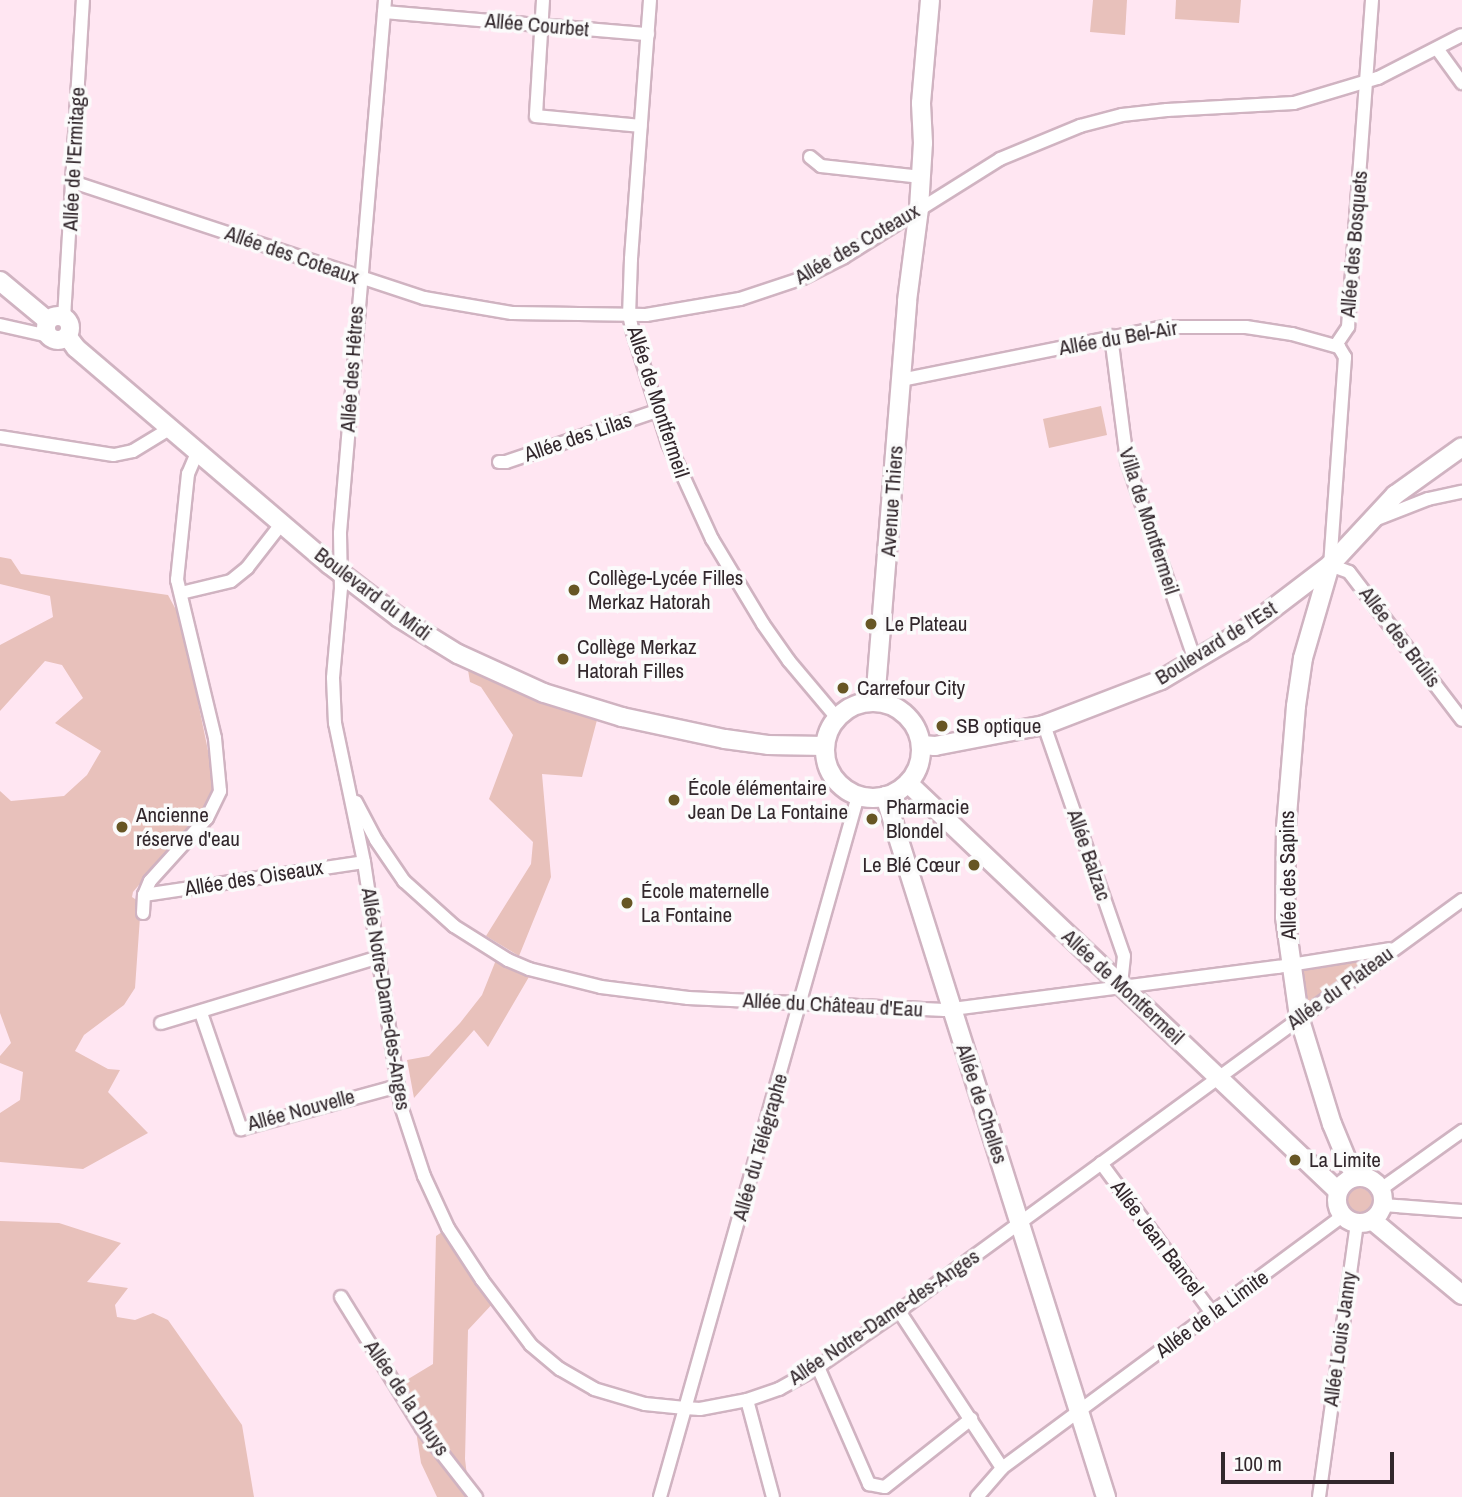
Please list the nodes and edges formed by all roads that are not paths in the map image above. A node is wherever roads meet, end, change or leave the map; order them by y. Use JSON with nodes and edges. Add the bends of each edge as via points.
{"nodes":[{"id":1,"x":83,"y":0,"type":"edge"},
{"id":2,"x":543,"y":0,"type":"edge"},
{"id":3,"x":650,"y":0,"type":"edge"},
{"id":4,"x":930,"y":0,"type":"edge"},
{"id":5,"x":1373,"y":0,"type":"edge"},
{"id":6,"x":384,"y":6,"type":"edge"},
{"id":7,"x":541,"y":25,"type":"junction"},
{"id":8,"x":648,"y":34,"type":"junction"},
{"id":9,"x":1462,"y":35,"type":"edge"},
{"id":10,"x":1438,"y":50,"type":"junction"},
{"id":11,"x":1367,"y":82,"type":"junction"},
{"id":12,"x":1462,"y":83,"type":"edge"},
{"id":13,"x":640,"y":126,"type":"junction"},
{"id":14,"x":810,"y":157,"type":"dead end"},
{"id":15,"x":916,"y":176,"type":"junction"},
{"id":16,"x":72,"y":182,"type":"junction"},
{"id":17,"x":913,"y":213,"type":"junction"},
{"id":18,"x":359,"y":278,"type":"junction"},
{"id":19,"x":0,"y":281,"type":"edge"},
{"id":20,"x":629,"y":315,"type":"junction"},
{"id":21,"x":0,"y":325,"type":"edge"},
{"id":22,"x":57,"y":328,"type":"junction"},
{"id":23,"x":1111,"y":336,"type":"junction"},
{"id":24,"x":1336,"y":345,"type":"junction"},
{"id":25,"x":901,"y":380,"type":"junction"},
{"id":26,"x":657,"y":411,"type":"junction"},
{"id":27,"x":171,"y":428,"type":"junction"},
{"id":28,"x":0,"y":437,"type":"edge"},
{"id":29,"x":1462,"y":447,"type":"edge"},
{"id":30,"x":198,"y":451,"type":"junction"},
{"id":31,"x":499,"y":462,"type":"dead end"},
{"id":32,"x":1462,"y":492,"type":"edge"},
{"id":33,"x":1370,"y":522,"type":"junction"},
{"id":34,"x":282,"y":523,"type":"junction"},
{"id":35,"x":1330,"y":565,"type":"junction"},
{"id":36,"x":339,"y":571,"type":"junction"},
{"id":37,"x":181,"y":593,"type":"junction"},
{"id":38,"x":1285,"y":600,"type":"junction"},
{"id":39,"x":1315,"y":617,"type":"junction"},
{"id":40,"x":1195,"y":661,"type":"junction"},
{"id":41,"x":874,"y":702,"type":"junction"},
{"id":42,"x":837,"y":718,"type":"junction"},
{"id":43,"x":1462,"y":720,"type":"edge"},
{"id":44,"x":1044,"y":725,"type":"junction"},
{"id":45,"x":920,"y":744,"type":"junction"},
{"id":46,"x":825,"y":746,"type":"junction"},
{"id":47,"x":908,"y":783,"type":"junction"},
{"id":48,"x":348,"y":786,"type":"junction"},
{"id":49,"x":858,"y":796,"type":"junction"},
{"id":50,"x":885,"y":796,"type":"junction"},
{"id":51,"x":364,"y":862,"type":"junction"},
{"id":52,"x":144,"y":895,"type":"junction"},
{"id":53,"x":1462,"y":900,"type":"edge"},
{"id":54,"x":143,"y":913,"type":"dead end"},
{"id":55,"x":1399,"y":946,"type":"junction"},
{"id":56,"x":1354,"y":953,"type":"junction"},
{"id":57,"x":379,"y":957,"type":"junction"},
{"id":58,"x":1291,"y":965,"type":"junction"},
{"id":59,"x":1360,"y":974,"type":"junction"},
{"id":60,"x":1121,"y":986,"type":"junction"},
{"id":61,"x":801,"y":1002,"type":"junction"},
{"id":62,"x":953,"y":1010,"type":"junction"},
{"id":63,"x":201,"y":1013,"type":"junction"},
{"id":64,"x":1299,"y":1017,"type":"junction"},
{"id":65,"x":161,"y":1023,"type":"dead end"},
{"id":66,"x":1219,"y":1076,"type":"junction"},
{"id":67,"x":398,"y":1086,"type":"junction"},
{"id":68,"x":1462,"y":1131,"type":"edge"},
{"id":69,"x":1101,"y":1163,"type":"junction"},
{"id":70,"x":1359,"y":1177,"type":"junction"},
{"id":71,"x":1338,"y":1191,"type":"junction"},
{"id":72,"x":1367,"y":1211,"type":"junction"},
{"id":73,"x":1462,"y":1211,"type":"edge"},
{"id":74,"x":1020,"y":1222,"type":"junction"},
{"id":75,"x":1462,"y":1295,"type":"edge"},
{"id":76,"x":341,"y":1297,"type":"dead end"},
{"id":77,"x":899,"y":1311,"type":"junction"},
{"id":78,"x":1212,"y":1313,"type":"junction"},
{"id":79,"x":818,"y":1367,"type":"junction"},
{"id":80,"x":747,"y":1400,"type":"junction"},
{"id":81,"x":685,"y":1408,"type":"junction"},
{"id":82,"x":1080,"y":1411,"type":"junction"},
{"id":83,"x":971,"y":1419,"type":"junction"},
{"id":84,"x":1002,"y":1468,"type":"junction"},
{"id":85,"x":476,"y":1497,"type":"edge"},
{"id":86,"x":660,"y":1497,"type":"edge"},
{"id":87,"x":773,"y":1497,"type":"edge"},
{"id":88,"x":977,"y":1497,"type":"edge"},
{"id":89,"x":1107,"y":1497,"type":"edge"},
{"id":90,"x":1319,"y":1497,"type":"edge"}],
"edges":[{"from":1,"to":16,"type":"street","name":"Allée de l'Ermitage"},
{"from":2,"to":7,"type":"street"},
{"from":3,"to":8,"type":"street","name":"Allée de Montfermeil"},
{"from":4,"to":15,"type":"main road","name":"Avenue Thiers","via":[[921,103],[913,139]]},
{"from":5,"to":11,"type":"street","name":"Allée des Bosquets"},
{"from":6,"to":7,"type":"street","name":"Allée Courbet"},
{"from":6,"to":18,"type":"street","name":"Allée des Hêtres"},
{"from":7,"to":8,"type":"street","name":"Allée Courbet"},
{"from":7,"to":13,"type":"street","via":[[536,116]]},
{"from":8,"to":13,"type":"street","name":"Allée de Montfermeil"},
{"from":9,"to":10,"type":"street","name":"Allée des Coteaux"},
{"from":10,"to":11,"type":"street","name":"Allée des Coteaux"},
{"from":10,"to":12,"type":"street"},
{"from":11,"to":17,"type":"street","name":"Allée des Coteaux","via":[[1294,103],[1167,110],[1080,126],[1000,159]]},
{"from":11,"to":24,"type":"street","name":"Allée des Bosquets","via":[[1348,327]]},
{"from":13,"to":20,"type":"street","name":"Allée de Montfermeil"},
{"from":14,"to":15,"type":"street","via":[[821,166]]},
{"from":15,"to":17,"type":"main road","name":"Avenue Thiers"},
{"from":16,"to":18,"type":"street","name":"Allée des Coteaux"},
{"from":16,"to":22,"type":"street","name":"Allée de l'Ermitage"},
{"from":17,"to":20,"type":"street","name":"Allée des Coteaux","via":[[827,266],[786,285],[720,303]]},
{"from":17,"to":25,"type":"main road","name":"Avenue Thiers","via":[[904,249],[907,301]]},
{"from":18,"to":20,"type":"street","name":"Allée des Coteaux","via":[[472,309]]},
{"from":18,"to":36,"type":"street","name":"Allée des Hêtres"},
{"from":19,"to":22,"type":"main road","name":"Boulevard du Midi"},
{"from":20,"to":26,"type":"street","name":"Allée de Montfermeil"},
{"from":21,"to":22,"type":"street"},
{"from":22,"to":27,"type":"main road","name":"Boulevard du Midi"},
{"from":23,"to":24,"type":"street","name":"Allée du Bel-Air","via":[[1165,327],[1246,327]]},
{"from":23,"to":25,"type":"street","name":"Allée du Bel-Air"},
{"from":23,"to":40,"type":"street","name":"Villa de Montfermeil","via":[[1127,461]]},
{"from":24,"to":35,"type":"street","name":"Allée des Bosquets","via":[[1345,357]]},
{"from":25,"to":41,"type":"main road","name":"Avenue Thiers"},
{"from":26,"to":31,"type":"street","name":"Allée des Lilas"},
{"from":26,"to":42,"type":"street","name":"Allée de Montfermeil","via":[[695,505],[744,597]]},
{"from":27,"to":28,"type":"street","via":[[133,451],[114,455]]},
{"from":27,"to":30,"type":"main road","name":"Boulevard du Midi"},
{"from":29,"to":33,"type":"main road","name":"Boulevard de l'Est","via":[[1418,476]]},
{"from":30,"to":34,"type":"main road","name":"Boulevard du Midi"},
{"from":30,"to":37,"type":"street","via":[[188,474],[180,531],[177,580]]},
{"from":32,"to":33,"type":"street","via":[[1428,499]]},
{"from":33,"to":35,"type":"main road","name":"Boulevard de l'Est"},
{"from":34,"to":36,"type":"main road","name":"Boulevard du Midi"},
{"from":34,"to":37,"type":"street","via":[[231,581]]},
{"from":35,"to":38,"type":"main road","name":"Boulevard de l'Est"},
{"from":35,"to":39,"type":"main road","name":"Allée des Sapins"},
{"from":35,"to":43,"type":"street","name":"Allée des Brûlis","via":[[1349,572]]},
{"from":36,"to":46,"type":"main road","name":"Boulevard du Midi","via":[[397,617],[458,654],[545,693],[622,717],[725,739]]},
{"from":36,"to":48,"type":"street","name":"Allée Notre-Dame-des-Anges","via":[[333,678],[335,723]]},
{"from":37,"to":52,"type":"street","via":[[215,738],[220,791],[207,818],[150,881]]},
{"from":38,"to":39,"type":"main road","via":[[1304,598]]},
{"from":38,"to":40,"type":"main road","name":"Boulevard de l'Est"},
{"from":39,"to":58,"type":"main road","name":"Allée des Sapins","via":[[1296,706],[1286,827],[1285,916]]},
{"from":40,"to":44,"type":"main road","name":"Boulevard de l'Est","via":[[1119,698]]},
{"from":41,"to":42,"type":"main road","via":[[847,709]]},
{"from":41,"to":45,"type":"main road","via":[[907,716]]},
{"from":42,"to":46,"type":"main road"},
{"from":44,"to":45,"type":"main road","name":"Boulevard de l'Est","via":[[935,746]]},
{"from":44,"to":60,"type":"street","name":"Allée Balzac","via":[[1124,956]]},
{"from":45,"to":47,"type":"main road","via":[[919,762]]},
{"from":46,"to":49,"type":"main road","via":[[834,779]]},
{"from":47,"to":50,"type":"main road"},
{"from":47,"to":60,"type":"main road","name":"Allée de Montfermeil"},
{"from":48,"to":51,"type":"street","name":"Allée Notre-Dame-des-Anges"},
{"from":48,"to":61,"type":"street","name":"Allée du Château d'Eau","via":[[404,881],[454,926],[508,960],[601,987],[688,998]]},
{"from":49,"to":50,"type":"main road"},
{"from":49,"to":61,"type":"street","name":"Allée du Télégraphe"},
{"from":50,"to":62,"type":"main road","name":"Allée de Chelles"},
{"from":51,"to":52,"type":"street","name":"Allée des Oiseaux"},
{"from":51,"to":57,"type":"street","name":"Allée Notre-Dame-des-Anges"},
{"from":52,"to":54,"type":"street"},
{"from":53,"to":55,"type":"street","name":"Allée du Plateau"},
{"from":55,"to":56,"type":"street","name":"Allée du Château d'Eau"},
{"from":55,"to":59,"type":"street","name":"Allée du Plateau"},
{"from":56,"to":58,"type":"street","name":"Allée du Château d'Eau"},
{"from":56,"to":59,"type":"street","via":[[1363,961]]},
{"from":57,"to":63,"type":"street"},
{"from":57,"to":67,"type":"street","name":"Allée Notre-Dame-des-Anges"},
{"from":58,"to":60,"type":"street","name":"Allée du Château d'Eau"},
{"from":58,"to":64,"type":"main road","name":"Allée des Sapins"},
{"from":59,"to":64,"type":"street","name":"Allée du Plateau"},
{"from":60,"to":62,"type":"street","name":"Allée du Château d'Eau"},
{"from":60,"to":66,"type":"main road","name":"Allée de Montfermeil"},
{"from":61,"to":62,"type":"street","name":"Allée du Château d'Eau"},
{"from":61,"to":81,"type":"street","name":"Allée du Télégraphe"},
{"from":62,"to":74,"type":"main road","name":"Allée de Chelles"},
{"from":63,"to":65,"type":"street"},
{"from":63,"to":67,"type":"street","name":"Allée Nouvelle","via":[[241,1129]]},
{"from":64,"to":66,"type":"street","name":"Allée du Plateau"},
{"from":64,"to":70,"type":"main road","name":"Allée des Sapins","via":[[1332,1124]]},
{"from":66,"to":69,"type":"street","name":"Allée Notre-Dame-des-Anges"},
{"from":66,"to":71,"type":"main road","name":"Allée de Montfermeil"},
{"from":67,"to":81,"type":"street","name":"Allée Notre-Dame-des-Anges","via":[[424,1176],[448,1227],[531,1345],[594,1390],[645,1404]]},
{"from":68,"to":72,"type":"street","name":"Allée de la Limite"},
{"from":69,"to":74,"type":"street","name":"Allée Notre-Dame-des-Anges"},
{"from":69,"to":78,"type":"street","name":"Allée Jean Bancel"},
{"from":70,"to":71,"type":"main road","via":[[1346,1181]]},
{"from":70,"to":72,"type":"main road","via":[[1371,1180]]},
{"from":71,"to":72,"type":"main road","via":[[1337,1204]]},
{"from":72,"to":73,"type":"street"},
{"from":72,"to":75,"type":"main road"},
{"from":72,"to":78,"type":"street","name":"Allée de la Limite"},
{"from":72,"to":90,"type":"street","name":"Allée Louis Janny"},
{"from":74,"to":77,"type":"street","name":"Allée Notre-Dame-des-Anges"},
{"from":74,"to":82,"type":"main road","name":"Allée de Chelles"},
{"from":76,"to":85,"type":"street","name":"Allée de la Dhuys","via":[[422,1428]]},
{"from":77,"to":79,"type":"street","name":"Allée Notre-Dame-des-Anges"},
{"from":77,"to":83,"type":"street"},
{"from":78,"to":82,"type":"street","name":"Allée de la Limite"},
{"from":79,"to":80,"type":"street","name":"Allée Notre-Dame-des-Anges","via":[[779,1389]]},
{"from":79,"to":83,"type":"street","via":[[869,1485],[885,1487]]},
{"from":80,"to":81,"type":"street","name":"Allée Notre-Dame-des-Anges"},
{"from":80,"to":87,"type":"street"},
{"from":81,"to":86,"type":"street","name":"Allée du Télégraphe"},
{"from":82,"to":84,"type":"street","name":"Allée de la Limite"},
{"from":82,"to":89,"type":"main road","name":"Allée de Chelles"},
{"from":83,"to":84,"type":"street"},
{"from":84,"to":88,"type":"street","name":"Allée de la Limite"}]}
